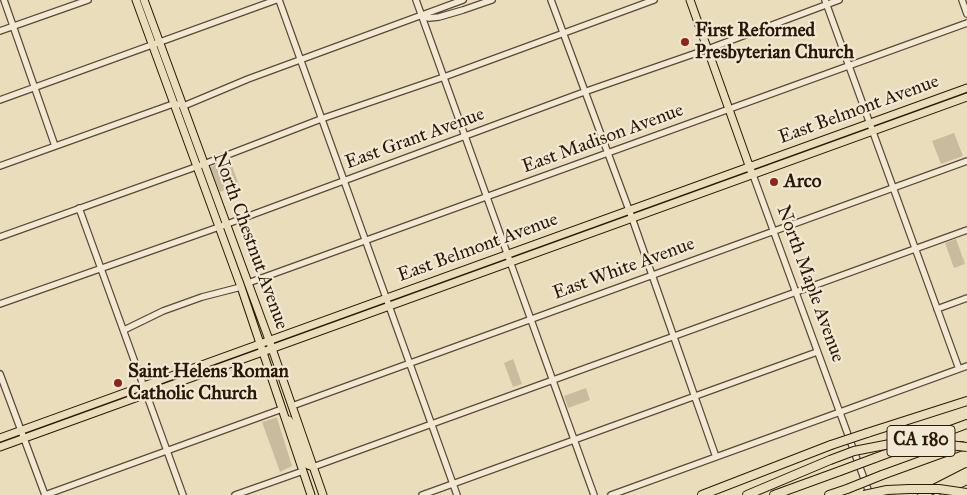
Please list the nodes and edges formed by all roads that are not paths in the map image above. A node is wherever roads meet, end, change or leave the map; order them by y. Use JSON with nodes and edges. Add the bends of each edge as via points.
{"nodes":[{"id":1,"x":4,"y":0,"type":"edge"},
{"id":2,"x":88,"y":0,"type":"edge"},
{"id":3,"x":136,"y":0,"type":"edge"},
{"id":4,"x":144,"y":0,"type":"edge"},
{"id":5,"x":278,"y":0,"type":"edge"},
{"id":6,"x":416,"y":0,"type":"edge"},
{"id":7,"x":463,"y":0,"type":"edge"},
{"id":8,"x":492,"y":0,"type":"edge"},
{"id":9,"x":551,"y":0,"type":"edge"},
{"id":10,"x":654,"y":0,"type":"edge"},
{"id":11,"x":690,"y":0,"type":"edge"},
{"id":12,"x":838,"y":0,"type":"edge"},
{"id":13,"x":962,"y":0,"type":"edge"},
{"id":14,"x":826,"y":2,"type":"edge"},
{"id":15,"x":967,"y":14,"type":"edge"},
{"id":16,"x":422,"y":16,"type":"junction"},
{"id":17,"x":967,"y":23,"type":"edge"},
{"id":18,"x":14,"y":26,"type":"junction"},
{"id":19,"x":0,"y":32,"type":"edge"},
{"id":20,"x":562,"y":33,"type":"junction"},
{"id":21,"x":160,"y":43,"type":"junction"},
{"id":22,"x":152,"y":45,"type":"junction"},
{"id":23,"x":708,"y":49,"type":"junction"},
{"id":24,"x":300,"y":60,"type":"junction"},
{"id":25,"x":849,"y":66,"type":"junction"},
{"id":26,"x":444,"y":77,"type":"junction"},
{"id":27,"x":34,"y":87,"type":"junction"},
{"id":28,"x":967,"y":88,"type":"edge"},
{"id":29,"x":584,"y":92,"type":"junction"},
{"id":30,"x":967,"y":97,"type":"edge"},
{"id":31,"x":0,"y":100,"type":"edge"},
{"id":32,"x":174,"y":104,"type":"junction"},
{"id":33,"x":182,"y":104,"type":"junction"},
{"id":34,"x":729,"y":110,"type":"junction"},
{"id":35,"x":321,"y":119,"type":"junction"},
{"id":36,"x":871,"y":123,"type":"junction"},
{"id":37,"x":874,"y":131,"type":"junction"},
{"id":38,"x":465,"y":137,"type":"junction"},
{"id":39,"x":56,"y":146,"type":"junction"},
{"id":40,"x":607,"y":153,"type":"junction"},
{"id":41,"x":967,"y":161,"type":"edge"},
{"id":42,"x":200,"y":165,"type":"junction"},
{"id":43,"x":0,"y":166,"type":"edge"},
{"id":44,"x":750,"y":167,"type":"junction"},
{"id":45,"x":753,"y":175,"type":"junction"},
{"id":46,"x":344,"y":181,"type":"junction"},
{"id":47,"x":893,"y":186,"type":"junction"},
{"id":48,"x":486,"y":197,"type":"junction"},
{"id":49,"x":79,"y":208,"type":"junction"},
{"id":50,"x":630,"y":215,"type":"junction"},
{"id":51,"x":223,"y":225,"type":"junction"},
{"id":52,"x":967,"y":230,"type":"edge"},
{"id":53,"x":773,"y":231,"type":"junction"},
{"id":54,"x":0,"y":237,"type":"edge"},
{"id":55,"x":365,"y":241,"type":"junction"},
{"id":56,"x":916,"y":248,"type":"junction"},
{"id":57,"x":508,"y":255,"type":"junction"},
{"id":58,"x":511,"y":262,"type":"junction"},
{"id":59,"x":101,"y":267,"type":"junction"},
{"id":60,"x":651,"y":275,"type":"junction"},
{"id":61,"x":245,"y":285,"type":"junction"},
{"id":62,"x":796,"y":292,"type":"junction"},
{"id":63,"x":967,"y":298,"type":"edge"},
{"id":64,"x":386,"y":299,"type":"junction"},
{"id":65,"x":0,"y":304,"type":"edge"},
{"id":66,"x":389,"y":306,"type":"junction"},
{"id":67,"x":937,"y":309,"type":"junction"},
{"id":68,"x":530,"y":318,"type":"junction"},
{"id":69,"x":124,"y":330,"type":"junction"},
{"id":70,"x":673,"y":336,"type":"junction"},
{"id":71,"x":270,"y":345,"type":"junction"},
{"id":72,"x":261,"y":348,"type":"junction"},
{"id":73,"x":818,"y":352,"type":"junction"},
{"id":74,"x":409,"y":363,"type":"junction"},
{"id":75,"x":967,"y":366,"type":"edge"},
{"id":76,"x":960,"y":369,"type":"junction"},
{"id":77,"x":0,"y":374,"type":"edge"},
{"id":78,"x":552,"y":380,"type":"junction"},
{"id":79,"x":143,"y":386,"type":"junction"},
{"id":80,"x":146,"y":394,"type":"junction"},
{"id":81,"x":696,"y":396,"type":"junction"},
{"id":82,"x":967,"y":401,"type":"edge"},
{"id":83,"x":292,"y":406,"type":"junction"},
{"id":84,"x":967,"y":406,"type":"edge"},
{"id":85,"x":282,"y":409,"type":"junction"},
{"id":86,"x":840,"y":413,"type":"junction"},
{"id":87,"x":432,"y":424,"type":"junction"},
{"id":88,"x":967,"y":424,"type":"edge"},
{"id":89,"x":867,"y":433,"type":"junction"},
{"id":90,"x":22,"y":435,"type":"junction"},
{"id":91,"x":0,"y":438,"type":"edge"},
{"id":92,"x":574,"y":440,"type":"junction"},
{"id":93,"x":967,"y":446,"type":"edge"},
{"id":94,"x":0,"y":447,"type":"edge"},
{"id":95,"x":167,"y":451,"type":"junction"},
{"id":96,"x":716,"y":457,"type":"junction"},
{"id":97,"x":313,"y":467,"type":"junction"},
{"id":98,"x":302,"y":471,"type":"junction"},
{"id":99,"x":967,"y":472,"type":"edge"},
{"id":100,"x":967,"y":480,"type":"edge"},
{"id":101,"x":453,"y":484,"type":"junction"},
{"id":102,"x":967,"y":493,"type":"edge"},
{"id":103,"x":45,"y":495,"type":"edge"},
{"id":104,"x":183,"y":495,"type":"edge"},
{"id":105,"x":235,"y":495,"type":"edge"},
{"id":106,"x":311,"y":495,"type":"edge"},
{"id":107,"x":323,"y":495,"type":"edge"},
{"id":108,"x":422,"y":495,"type":"edge"},
{"id":109,"x":457,"y":495,"type":"edge"},
{"id":110,"x":594,"y":495,"type":"edge"},
{"id":111,"x":611,"y":495,"type":"edge"},
{"id":112,"x":702,"y":495,"type":"edge"},
{"id":113,"x":747,"y":495,"type":"edge"},
{"id":114,"x":774,"y":495,"type":"edge"},
{"id":115,"x":829,"y":495,"type":"edge"},
{"id":116,"x":864,"y":495,"type":"edge"},
{"id":117,"x":870,"y":495,"type":"edge"},
{"id":118,"x":922,"y":495,"type":"edge"},
{"id":119,"x":934,"y":495,"type":"edge"}],
"edges":[{"from":1,"to":18,"type":"street"},
{"from":2,"to":18,"type":"street"},
{"from":3,"to":22,"type":"main road","name":"North Chestnut Avenue"},
{"from":4,"to":21,"type":"main road","name":"North Chestnut Avenue"},
{"from":5,"to":21,"type":"street"},
{"from":5,"to":24,"type":"street"},
{"from":6,"to":16,"type":"street"},
{"from":7,"to":16,"type":"street"},
{"from":8,"to":16,"type":"street","via":[[439,17]]},
{"from":9,"to":20,"type":"street"},
{"from":10,"to":20,"type":"street"},
{"from":11,"to":23,"type":"main road","name":"North Maple Avenue"},
{"from":12,"to":14,"type":"street","name":"East Grant Avenue"},
{"from":13,"to":15,"type":"street"},
{"from":14,"to":23,"type":"street","name":"East Grant Avenue"},
{"from":14,"to":25,"type":"street"},
{"from":16,"to":24,"type":"street"},
{"from":16,"to":26,"type":"street"},
{"from":17,"to":25,"type":"street","name":"East Madison Avenue"},
{"from":18,"to":19,"type":"street"},
{"from":18,"to":27,"type":"street"},
{"from":20,"to":26,"type":"street"},
{"from":20,"to":29,"type":"street"},
{"from":21,"to":22,"type":"street"},
{"from":21,"to":33,"type":"main road","name":"North Chestnut Avenue"},
{"from":22,"to":27,"type":"street"},
{"from":22,"to":32,"type":"main road","name":"North Chestnut Avenue"},
{"from":23,"to":29,"type":"street","name":"East Grant Avenue"},
{"from":23,"to":34,"type":"main road","name":"North Maple Avenue"},
{"from":24,"to":33,"type":"street"},
{"from":24,"to":35,"type":"street"},
{"from":25,"to":34,"type":"street","name":"East Madison Avenue"},
{"from":25,"to":36,"type":"street"},
{"from":26,"to":35,"type":"street"},
{"from":26,"to":38,"type":"street"},
{"from":27,"to":31,"type":"street"},
{"from":27,"to":39,"type":"street"},
{"from":28,"to":36,"type":"main road","name":"East Belmont Avenue"},
{"from":29,"to":38,"type":"street","name":"East Grant Avenue"},
{"from":29,"to":40,"type":"street"},
{"from":30,"to":37,"type":"main road","name":"East Belmont Avenue"},
{"from":32,"to":33,"type":"street"},
{"from":32,"to":39,"type":"street"},
{"from":32,"to":42,"type":"main road","name":"North Chestnut Avenue"},
{"from":33,"to":42,"type":"main road","name":"North Chestnut Avenue"},
{"from":34,"to":40,"type":"street","name":"East Madison Avenue"},
{"from":34,"to":44,"type":"main road","name":"North Maple Avenue"},
{"from":35,"to":42,"type":"street"},
{"from":35,"to":46,"type":"street"},
{"from":36,"to":37,"type":"street"},
{"from":36,"to":44,"type":"main road","name":"East Belmont Avenue"},
{"from":37,"to":45,"type":"main road","name":"East Belmont Avenue"},
{"from":37,"to":47,"type":"street"},
{"from":38,"to":46,"type":"street","name":"East Grant Avenue"},
{"from":38,"to":48,"type":"street"},
{"from":39,"to":43,"type":"street"},
{"from":40,"to":48,"type":"street","name":"East Madison Avenue"},
{"from":40,"to":50,"type":"street"},
{"from":41,"to":47,"type":"street","name":"East White Avenue"},
{"from":42,"to":49,"type":"street"},
{"from":42,"to":51,"type":"main road","name":"North Chestnut Avenue"},
{"from":44,"to":45,"type":"main road","name":"North Maple Avenue"},
{"from":44,"to":50,"type":"main road","name":"East Belmont Avenue"},
{"from":45,"to":50,"type":"main road","name":"East Belmont Avenue"},
{"from":45,"to":53,"type":"street","name":"North Maple Avenue"},
{"from":46,"to":51,"type":"street","name":"East Grant Avenue"},
{"from":46,"to":55,"type":"street"},
{"from":47,"to":53,"type":"street","name":"East White Avenue"},
{"from":47,"to":56,"type":"street"},
{"from":48,"to":55,"type":"street","name":"East Madison Avenue"},
{"from":48,"to":57,"type":"street"},
{"from":49,"to":54,"type":"street"},
{"from":49,"to":59,"type":"street"},
{"from":50,"to":57,"type":"main road","name":"East Belmont Avenue"},
{"from":50,"to":58,"type":"main road","name":"East Belmont Avenue"},
{"from":50,"to":60,"type":"street"},
{"from":51,"to":59,"type":"street","name":"East Grant Avenue"},
{"from":51,"to":61,"type":"main road","name":"North Chestnut Avenue"},
{"from":52,"to":56,"type":"street"},
{"from":53,"to":60,"type":"street","name":"East White Avenue"},
{"from":53,"to":62,"type":"street","name":"North Maple Avenue"},
{"from":55,"to":61,"type":"street","name":"East Madison Avenue"},
{"from":55,"to":64,"type":"street"},
{"from":56,"to":62,"type":"street"},
{"from":56,"to":67,"type":"street"},
{"from":57,"to":58,"type":"street"},
{"from":57,"to":64,"type":"main road","name":"East Belmont Avenue"},
{"from":58,"to":66,"type":"main road","name":"East Belmont Avenue"},
{"from":58,"to":68,"type":"street"},
{"from":59,"to":65,"type":"street","name":"East Grant Avenue"},
{"from":59,"to":69,"type":"street"},
{"from":60,"to":68,"type":"street","name":"East White Avenue"},
{"from":60,"to":70,"type":"street"},
{"from":61,"to":69,"type":"street","name":"East Madison Avenue","via":[[163,311]]},
{"from":61,"to":71,"type":"main road","name":"North Chestnut Avenue"},
{"from":61,"to":72,"type":"main road","name":"North Chestnut Avenue"},
{"from":62,"to":70,"type":"street"},
{"from":62,"to":73,"type":"street","name":"North Maple Avenue"},
{"from":63,"to":67,"type":"street"},
{"from":64,"to":66,"type":"street"},
{"from":64,"to":71,"type":"main road","name":"East Belmont Avenue"},
{"from":66,"to":71,"type":"main road","name":"East Belmont Avenue"},
{"from":66,"to":74,"type":"street"},
{"from":67,"to":76,"type":"street"},
{"from":68,"to":74,"type":"street","name":"East White Avenue"},
{"from":68,"to":78,"type":"street"},
{"from":69,"to":79,"type":"street"},
{"from":70,"to":78,"type":"street"},
{"from":70,"to":81,"type":"street"},
{"from":71,"to":72,"type":"main road","name":"East Belmont Avenue"},
{"from":71,"to":83,"type":"main road","name":"North Chestnut Avenue"},
{"from":72,"to":79,"type":"main road","name":"East Belmont Avenue"},
{"from":72,"to":80,"type":"main road","name":"East Belmont Avenue"},
{"from":72,"to":85,"type":"main road","name":"North Chestnut Avenue"},
{"from":73,"to":81,"type":"street"},
{"from":73,"to":86,"type":"street","name":"North Maple Avenue"},
{"from":74,"to":83,"type":"street","name":"East White Avenue"},
{"from":74,"to":87,"type":"street"},
{"from":75,"to":76,"type":"street"},
{"from":76,"to":86,"type":"street"},
{"from":77,"to":90,"type":"street"},
{"from":78,"to":87,"type":"street"},
{"from":78,"to":92,"type":"street"},
{"from":79,"to":80,"type":"street"},
{"from":79,"to":90,"type":"main road","name":"East Belmont Avenue"},
{"from":80,"to":90,"type":"main road","name":"East Belmont Avenue"},
{"from":80,"to":95,"type":"street"},
{"from":81,"to":92,"type":"street"},
{"from":81,"to":96,"type":"street"},
{"from":82,"to":89,"type":"highway"},
{"from":83,"to":97,"type":"main road","name":"North Chestnut Avenue"},
{"from":84,"to":89,"type":"highway"},
{"from":85,"to":95,"type":"street"},
{"from":85,"to":97,"type":"main road","via":[[293,427],[305,461]]},
{"from":85,"to":98,"type":"main road","name":"North Chestnut Avenue"},
{"from":86,"to":96,"type":"street"},
{"from":86,"to":117,"type":"street","name":"North Maple Avenue"},
{"from":87,"to":97,"type":"street"},
{"from":87,"to":101,"type":"street"},
{"from":88,"to":114,"type":"highway","number":"CA 180","bridge":true},
{"from":89,"to":112,"type":"highway","bridge":true},
{"from":90,"to":91,"type":"main road","name":"East Belmont Avenue"},
{"from":90,"to":94,"type":"main road","name":"East Belmont Avenue"},
{"from":90,"to":103,"type":"street"},
{"from":92,"to":101,"type":"street"},
{"from":92,"to":110,"type":"street"},
{"from":93,"to":113,"type":"highway","bridge":true,"via":[[922,442],[854,451]]},
{"from":93,"to":115,"type":"highway","number":"CA 180","bridge":true},
{"from":95,"to":103,"type":"street"},
{"from":95,"to":104,"type":"street"},
{"from":96,"to":111,"type":"street"},
{"from":97,"to":107,"type":"main road","name":"North Chestnut Avenue"},
{"from":98,"to":105,"type":"street"},
{"from":98,"to":106,"type":"main road","name":"North Chestnut Avenue"},
{"from":99,"to":118,"type":"highway"},
{"from":100,"to":119,"type":"highway"},
{"from":101,"to":108,"type":"street"},
{"from":101,"to":109,"type":"street"},
{"from":102,"to":116,"type":"highway","bridge":true,"via":[[909,488]]}]}
